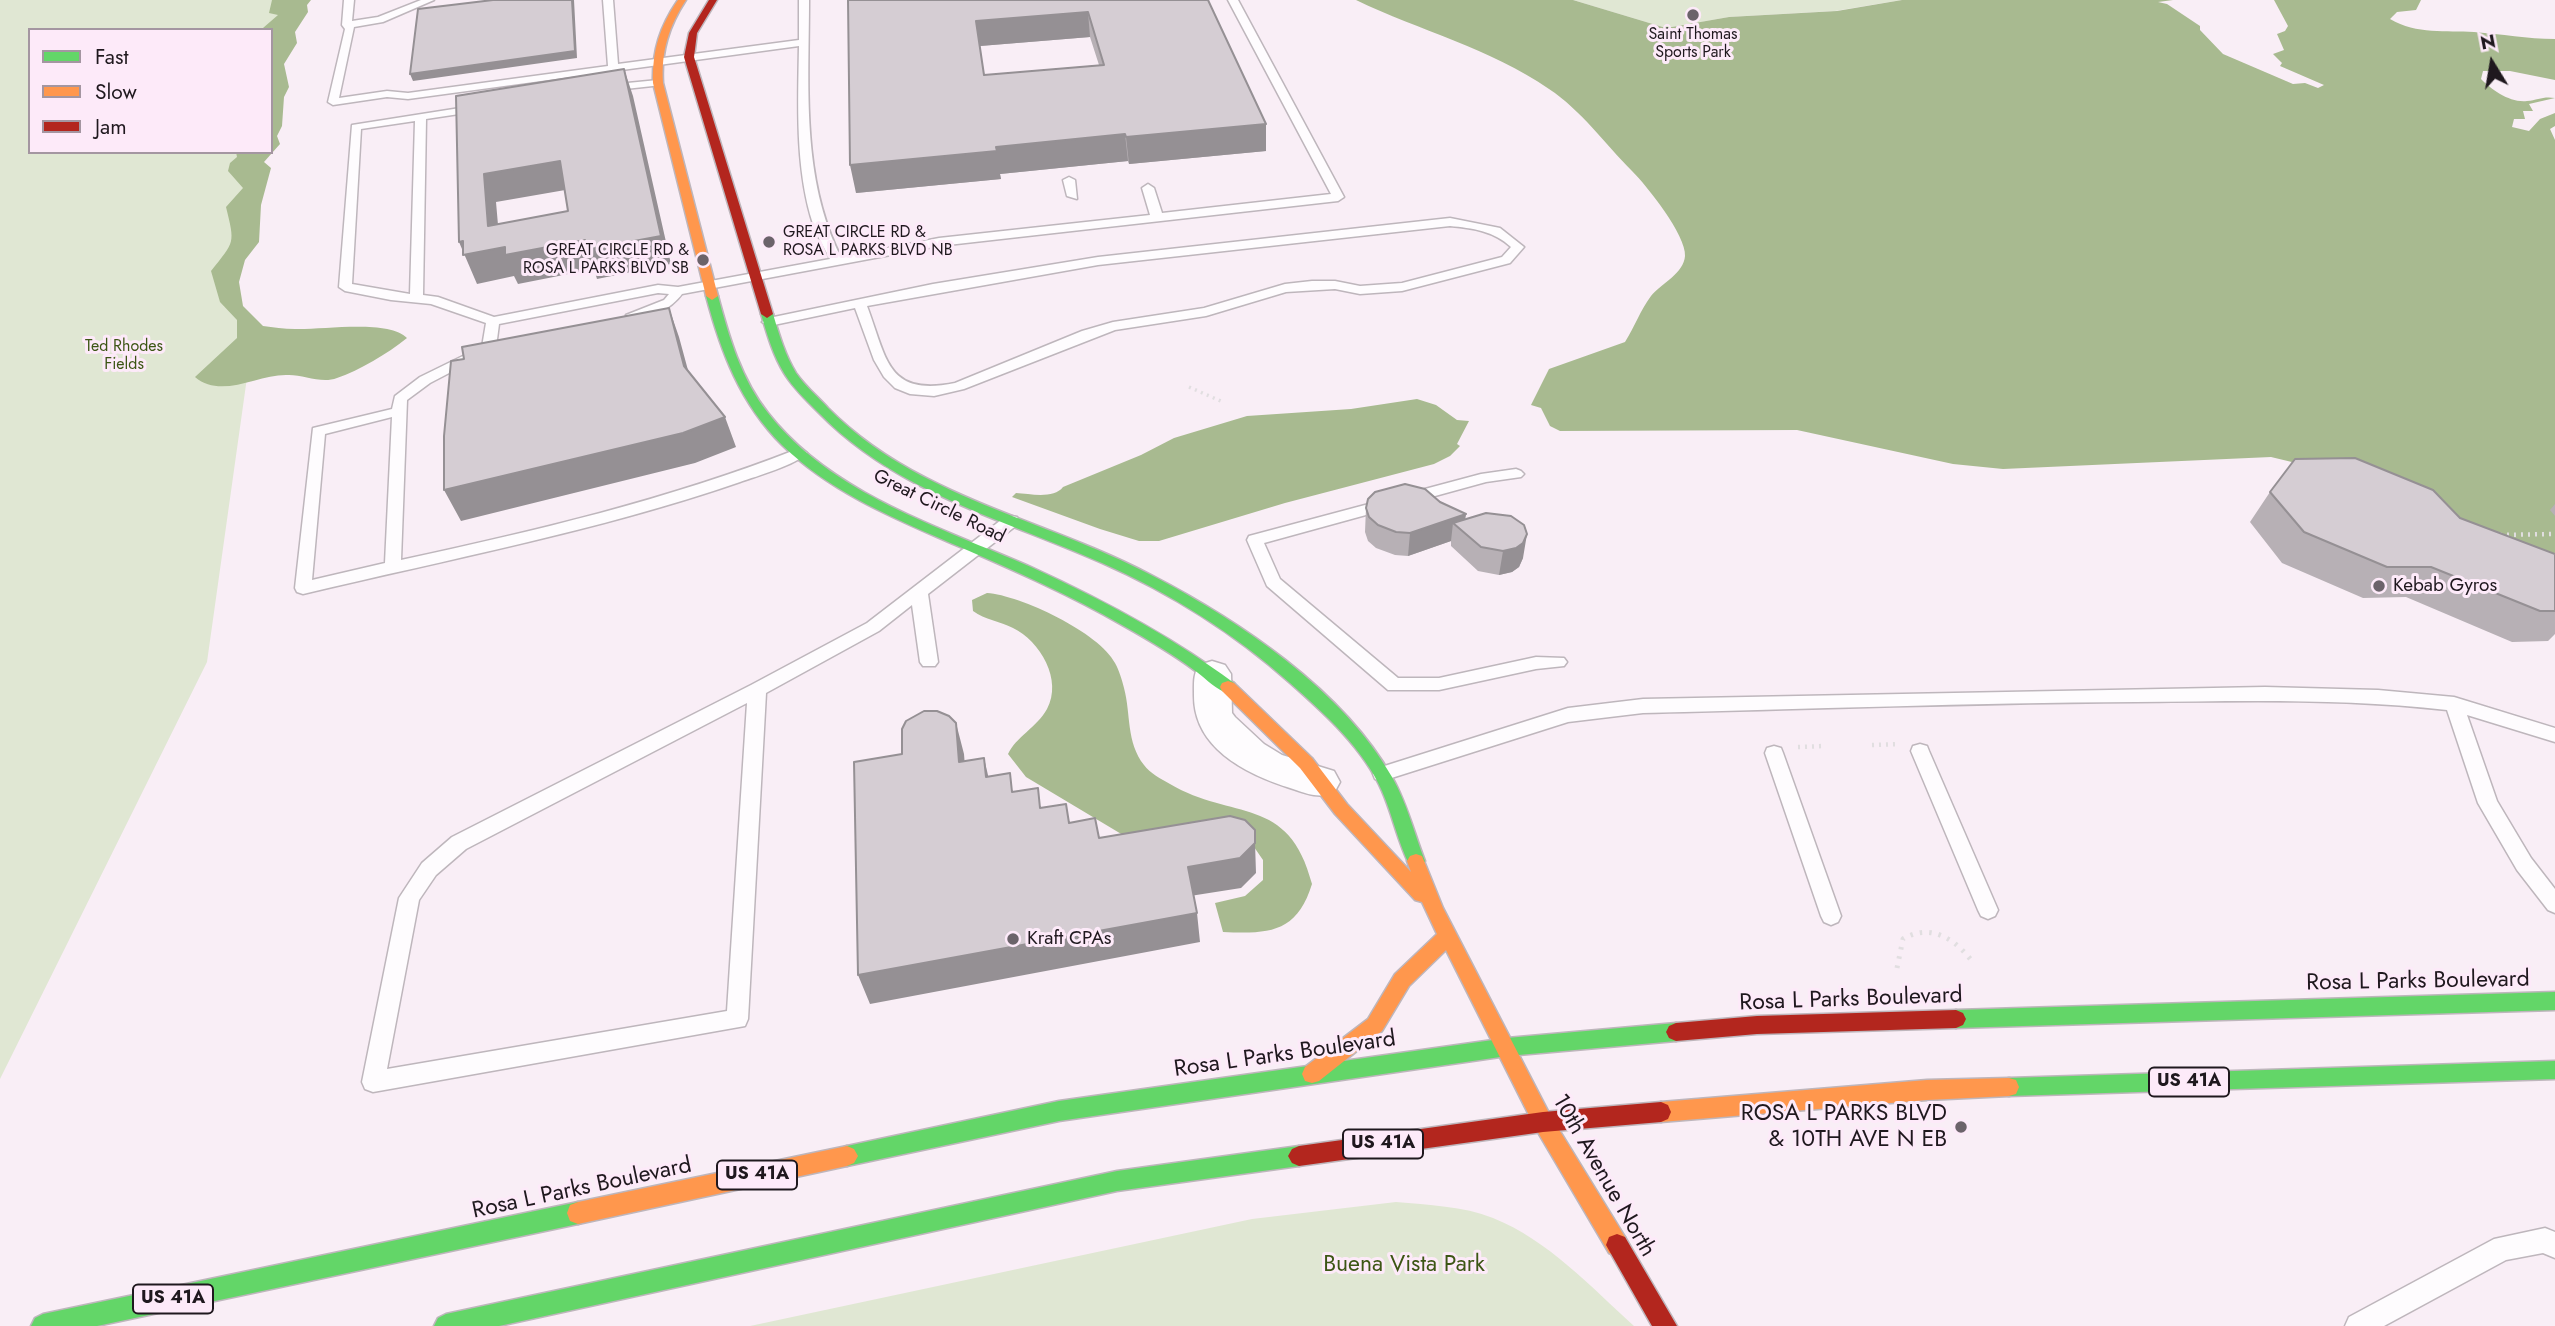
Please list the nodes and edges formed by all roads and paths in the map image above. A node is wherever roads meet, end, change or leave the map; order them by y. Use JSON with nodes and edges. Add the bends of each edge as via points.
{"nodes":[{"id":1,"x":349,"y":0,"type":"edge"},
{"id":2,"x":429,"y":0,"type":"edge"},
{"id":3,"x":608,"y":0,"type":"edge"},
{"id":4,"x":682,"y":0,"type":"edge"},
{"id":5,"x":713,"y":0,"type":"edge"},
{"id":6,"x":804,"y":0,"type":"edge"},
{"id":7,"x":1233,"y":0,"type":"edge"},
{"id":8,"x":347,"y":26,"type":"junction"},
{"id":9,"x":804,"y":43,"type":"junction"},
{"id":10,"x":689,"y":57,"type":"junction"},
{"id":11,"x":655,"y":61,"type":"junction"},
{"id":12,"x":613,"y":67,"type":"junction"},
{"id":13,"x":658,"y":83,"type":"junction"},
{"id":14,"x":596,"y":90,"type":"edge"},
{"id":15,"x":490,"y":106,"type":"edge"},
{"id":16,"x":421,"y":117,"type":"junction"},
{"id":17,"x":1069,"y":180,"type":"dead end"},
{"id":18,"x":1148,"y":188,"type":"dead end"},
{"id":19,"x":1073,"y":196,"type":"dead end"},
{"id":20,"x":1157,"y":217,"type":"junction"},
{"id":21,"x":837,"y":261,"type":"junction"},
{"id":22,"x":754,"y":277,"type":"junction"},
{"id":23,"x":711,"y":285,"type":"junction"},
{"id":24,"x":678,"y":291,"type":"junction"},
{"id":25,"x":416,"y":297,"type":"junction"},
{"id":26,"x":860,"y":303,"type":"junction"},
{"id":27,"x":494,"y":321,"type":"junction"},
{"id":28,"x":614,"y":321,"type":"edge"},
{"id":29,"x":769,"y":322,"type":"junction"},
{"id":30,"x":1189,"y":387,"type":"dead end"},
{"id":31,"x":1223,"y":402,"type":"dead end"},
{"id":32,"x":400,"y":411,"type":"junction"},
{"id":33,"x":800,"y":453,"type":"junction"},
{"id":34,"x":1516,"y":474,"type":"dead end"},
{"id":35,"x":1012,"y":522,"type":"junction"},
{"id":36,"x":2555,"y":534,"type":"edge"},
{"id":37,"x":2499,"y":535,"type":"edge"},
{"id":38,"x":976,"y":549,"type":"junction"},
{"id":39,"x":393,"y":568,"type":"junction"},
{"id":40,"x":919,"y":592,"type":"junction"},
{"id":41,"x":929,"y":662,"type":"dead end"},
{"id":42,"x":1558,"y":662,"type":"dead end"},
{"id":43,"x":1212,"y":674,"type":"joint"},
{"id":44,"x":757,"y":690,"type":"junction"},
{"id":45,"x":2454,"y":704,"type":"junction"},
{"id":46,"x":2555,"y":735,"type":"edge"},
{"id":47,"x":1900,"y":744,"type":"dead end"},
{"id":48,"x":1872,"y":745,"type":"dead end"},
{"id":49,"x":1824,"y":746,"type":"dead end"},
{"id":50,"x":1797,"y":747,"type":"dead end"},
{"id":51,"x":1920,"y":751,"type":"dead end"},
{"id":52,"x":1774,"y":754,"type":"dead end"},
{"id":53,"x":1382,"y":774,"type":"junction"},
{"id":54,"x":1320,"y":782,"type":"joint"},
{"id":55,"x":2555,"y":904,"type":"edge"},
{"id":56,"x":1434,"y":909,"type":"junction"},
{"id":57,"x":1988,"y":909,"type":"dead end"},
{"id":58,"x":1831,"y":916,"type":"dead end"},
{"id":59,"x":1448,"y":936,"type":"junction"},
{"id":60,"x":1974,"y":964,"type":"dead end"},
{"id":61,"x":1897,"y":968,"type":"dead end"},
{"id":62,"x":2555,"y":1001,"type":"edge"},
{"id":63,"x":1507,"y":1047,"type":"junction"},
{"id":64,"x":2555,"y":1070,"type":"edge"},
{"id":65,"x":1312,"y":1074,"type":"junction"},
{"id":66,"x":1543,"y":1122,"type":"junction"},
{"id":67,"x":2555,"y":1246,"type":"edge"},
{"id":68,"x":43,"y":1326,"type":"edge"},
{"id":69,"x":446,"y":1326,"type":"edge"},
{"id":70,"x":1665,"y":1326,"type":"edge"},
{"id":71,"x":2358,"y":1326,"type":"edge"}],
"edges":[{"from":1,"to":8,"type":"lane"},
{"from":2,"to":8,"type":"lane","via":[[380,20]]},
{"from":3,"to":12,"type":"lane"},
{"from":4,"to":11,"type":"street","name":"Great Circle Road","via":[[656,46]]},
{"from":5,"to":10,"type":"street","via":[[693,33]]},
{"from":6,"to":9,"type":"lane"},
{"from":7,"to":20,"type":"lane","via":[[1338,197]]},
{"from":8,"to":12,"type":"lane","via":[[333,102]]},
{"from":9,"to":10,"type":"lane"},
{"from":9,"to":21,"type":"lane","via":[[808,159],[817,218]]},
{"from":10,"to":11,"type":"lane"},
{"from":10,"to":22,"type":"street","name":"Great Circle Road"},
{"from":11,"to":12,"type":"lane"},
{"from":11,"to":13,"type":"street","name":"Great Circle Road"},
{"from":13,"to":14,"type":"lane"},
{"from":13,"to":23,"type":"street","name":"Great Circle Road"},
{"from":15,"to":16,"type":"lane"},
{"from":16,"to":25,"type":"lane"},
{"from":16,"to":25,"type":"lane","via":[[356,127],[345,272],[345,287],[356,291]]},
{"from":17,"to":19,"type":"lane"},
{"from":18,"to":20,"type":"lane"},
{"from":20,"to":21,"type":"lane","via":[[939,242]]},
{"from":21,"to":22,"type":"lane"},
{"from":22,"to":23,"type":"lane"},
{"from":22,"to":29,"type":"street","name":"Great Circle Road"},
{"from":23,"to":24,"type":"lane"},
{"from":23,"to":33,"type":"street","name":"Great Circle Road","via":[[723,339],[740,380],[764,417]]},
{"from":24,"to":27,"type":"lane","via":[[659,289],[559,316]]},
{"from":24,"to":28,"type":"lane","via":[[670,303]]},
{"from":25,"to":27,"type":"lane"},
{"from":26,"to":26,"type":"lane","via":[[1098,261],[1450,222],[1507,235],[1518,247],[1506,260],[1402,287],[1285,288],[1206,312],[1113,326],[937,392],[911,391],[892,381]]},
{"from":26,"to":29,"type":"lane"},
{"from":27,"to":32,"type":"lane","via":[[495,346],[425,380],[400,399]]},
{"from":29,"to":35,"type":"street","name":"Great Circle Road","via":[[791,375],[832,423],[889,466]]},
{"from":30,"to":31,"type":"path"},
{"from":32,"to":39,"type":"lane"},
{"from":32,"to":39,"type":"lane","via":[[318,431],[303,588]]},
{"from":33,"to":38,"type":"street","name":"Great Circle Road","via":[[834,479],[895,513]]},
{"from":33,"to":39,"type":"lane","via":[[759,471],[623,513]]},
{"from":34,"to":42,"type":"lane","via":[[1486,477],[1255,540],[1273,582],[1394,685],[1439,684]]},
{"from":35,"to":38,"type":"lane"},
{"from":35,"to":53,"type":"street","name":"Great Circle Road","via":[[1110,561],[1189,601],[1248,640],[1345,727]]},
{"from":36,"to":37,"type":"path"},
{"from":38,"to":40,"type":"lane"},
{"from":38,"to":43,"type":"street","name":"Great Circle Road","via":[[1137,625]]},
{"from":40,"to":41,"type":"lane"},
{"from":40,"to":44,"type":"lane","via":[[873,627]]},
{"from":43,"to":54,"type":"street","via":[[1213,715],[1221,727],[1269,766]]},
{"from":44,"to":44,"type":"lane","via":[[459,843],[429,869],[409,898],[373,1082],[737,1019]]},
{"from":45,"to":46,"type":"lane"},
{"from":45,"to":53,"type":"lane","via":[[2392,695],[2334,694],[1643,706],[1568,715]]},
{"from":45,"to":55,"type":"lane","via":[[2488,803],[2524,864]]},
{"from":47,"to":48,"type":"path"},
{"from":49,"to":50,"type":"path"},
{"from":51,"to":57,"type":"lane"},
{"from":52,"to":58,"type":"lane"},
{"from":53,"to":56,"type":"street","name":"Great Circle Road"},
{"from":54,"to":56,"type":"street","name":"Great Circle Road"},
{"from":56,"to":59,"type":"street","name":"Great Circle Road"},
{"from":59,"to":63,"type":"street","name":"Great Circle Road"},
{"from":59,"to":65,"type":"street","via":[[1402,980],[1375,1025]]},
{"from":60,"to":61,"type":"path","via":[[1950,938],[1921,932],[1903,939]]},
{"from":62,"to":63,"type":"street","name":"Rosa L Parks Boulevard","number":"US 41A","via":[[1757,1025]]},
{"from":63,"to":65,"type":"street","name":"Rosa L Parks Boulevard","number":"US 41A"},
{"from":63,"to":66,"type":"street","name":"10th Avenue North"},
{"from":64,"to":66,"type":"street","number":"US 41A","via":[[1927,1090]]},
{"from":65,"to":68,"type":"street","name":"Rosa L Parks Boulevard","number":"US 41A","via":[[1059,1111]]},
{"from":66,"to":69,"type":"street","number":"US 41A","via":[[1117,1181]]},
{"from":66,"to":70,"type":"street","name":"10th Avenue North"},
{"from":67,"to":71,"type":"lane","via":[[2545,1240],[2503,1248]]}]}
